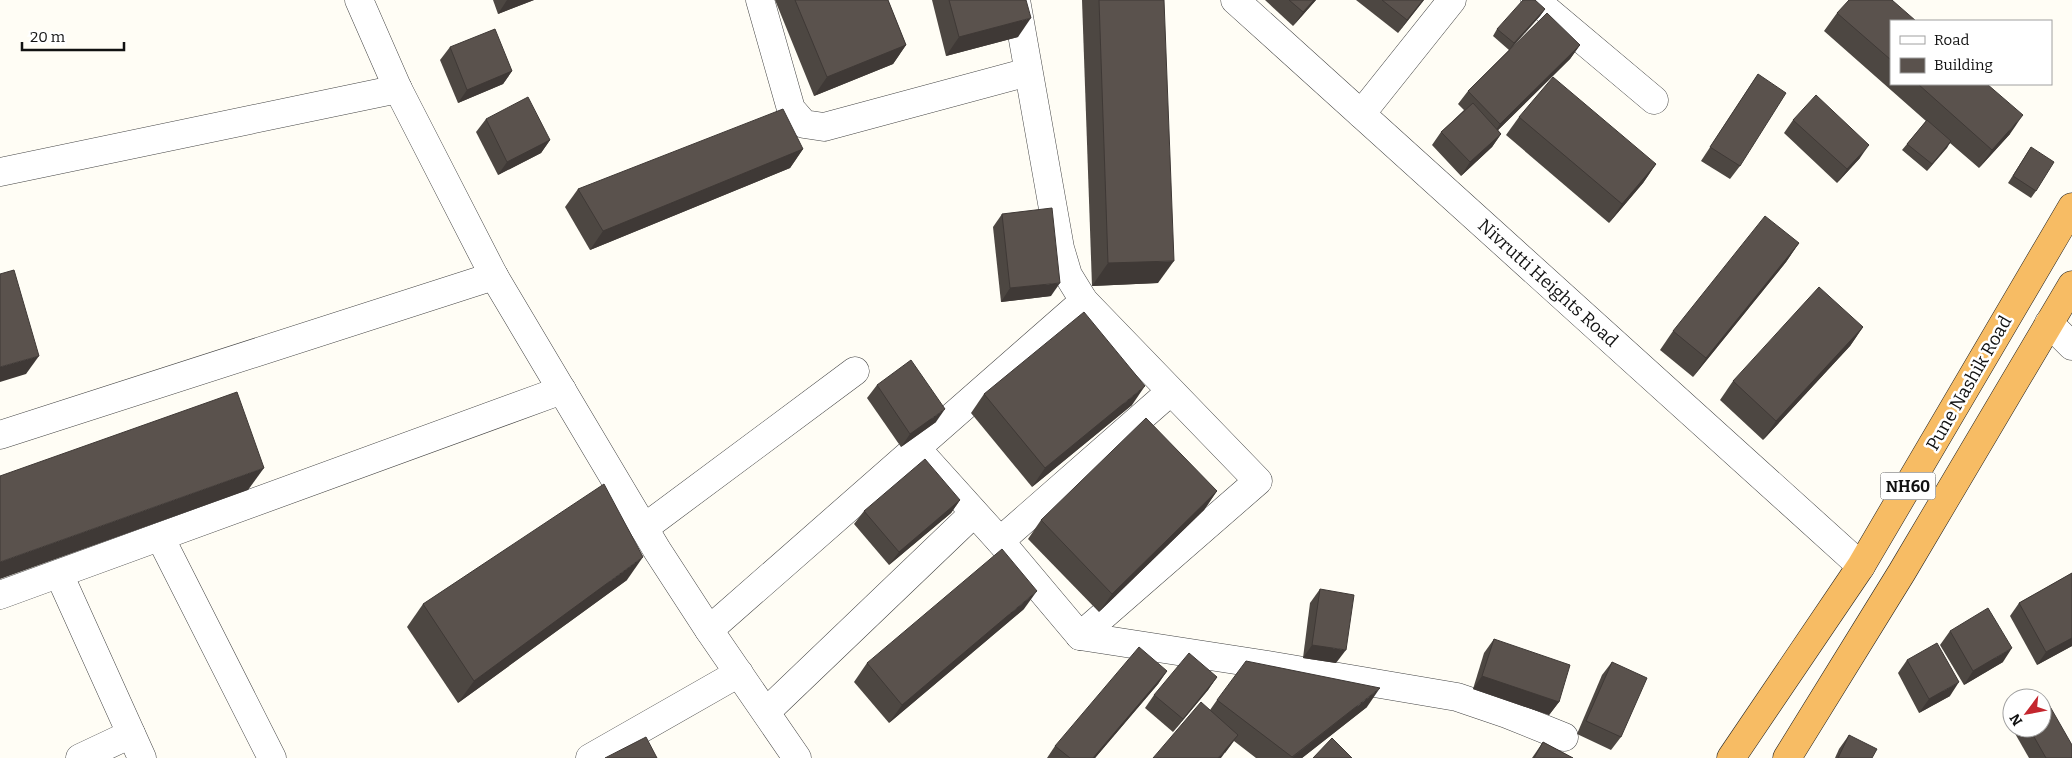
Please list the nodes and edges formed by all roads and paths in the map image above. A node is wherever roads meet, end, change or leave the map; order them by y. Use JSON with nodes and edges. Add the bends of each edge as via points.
{"nodes":[{"id":1,"x":359,"y":0,"type":"edge"},
{"id":2,"x":760,"y":0,"type":"edge"},
{"id":3,"x":1016,"y":0,"type":"edge"},
{"id":4,"x":1235,"y":0,"type":"edge"},
{"id":5,"x":1452,"y":0,"type":"edge"},
{"id":6,"x":1535,"y":0,"type":"edge"},
{"id":7,"x":1028,"y":72,"type":"junction"},
{"id":8,"x":398,"y":89,"type":"junction"},
{"id":9,"x":1654,"y":100,"type":"dead end"},
{"id":10,"x":1361,"y":114,"type":"junction"},
{"id":11,"x":0,"y":172,"type":"edge"},
{"id":12,"x":2072,"y":207,"type":"edge"},
{"id":13,"x":494,"y":276,"type":"junction"},
{"id":14,"x":2072,"y":285,"type":"edge"},
{"id":15,"x":1084,"y":301,"type":"junction"},
{"id":16,"x":2049,"y":323,"type":"junction"},
{"id":17,"x":2072,"y":346,"type":"edge"},
{"id":18,"x":856,"y":371,"type":"dead end"},
{"id":19,"x":562,"y":390,"type":"junction"},
{"id":20,"x":1170,"y":392,"type":"junction"},
{"id":21,"x":0,"y":435,"type":"edge"},
{"id":22,"x":916,"y":448,"type":"junction"},
{"id":23,"x":974,"y":513,"type":"junction"},
{"id":24,"x":644,"y":528,"type":"junction"},
{"id":25,"x":160,"y":537,"type":"junction"},
{"id":26,"x":1000,"y":541,"type":"junction"},
{"id":27,"x":1861,"y":566,"type":"junction"},
{"id":28,"x":59,"y":574,"type":"junction"},
{"id":29,"x":0,"y":595,"type":"edge"},
{"id":30,"x":709,"y":630,"type":"junction"},
{"id":31,"x":1080,"y":636,"type":"junction"},
{"id":32,"x":739,"y":673,"type":"junction"},
{"id":33,"x":766,"y":712,"type":"junction"},
{"id":34,"x":131,"y":734,"type":"junction"},
{"id":35,"x":1564,"y":736,"type":"dead end"},
{"id":36,"x":80,"y":758,"type":"edge"},
{"id":37,"x":142,"y":758,"type":"edge"},
{"id":38,"x":272,"y":758,"type":"edge"},
{"id":39,"x":590,"y":758,"type":"edge"},
{"id":40,"x":797,"y":758,"type":"edge"},
{"id":41,"x":1731,"y":758,"type":"edge"},
{"id":42,"x":1787,"y":758,"type":"edge"}],
"edges":[{"from":1,"to":8,"type":"street"},
{"from":2,"to":7,"type":"street","via":[[791,109],[804,124],[824,127]]},
{"from":3,"to":7,"type":"street"},
{"from":4,"to":10,"type":"street","name":"Nivrutti Heights Road"},
{"from":5,"to":10,"type":"street"},
{"from":6,"to":9,"type":"street"},
{"from":7,"to":15,"type":"street","via":[[1060,248],[1068,275]]},
{"from":8,"to":11,"type":"street"},
{"from":8,"to":13,"type":"street"},
{"from":10,"to":27,"type":"street","name":"Nivrutti Heights Road"},
{"from":12,"to":27,"type":"highway","name":"Pune Nashik Road","number":"NH60"},
{"from":13,"to":19,"type":"street"},
{"from":13,"to":21,"type":"street"},
{"from":14,"to":16,"type":"highway","number":"NH60"},
{"from":15,"to":20,"type":"street"},
{"from":15,"to":22,"type":"street"},
{"from":16,"to":17,"type":"street"},
{"from":16,"to":42,"type":"highway","number":"NH60"},
{"from":18,"to":24,"type":"street"},
{"from":19,"to":24,"type":"street"},
{"from":19,"to":25,"type":"street"},
{"from":20,"to":26,"type":"street"},
{"from":20,"to":31,"type":"street","via":[[1258,481]]},
{"from":22,"to":23,"type":"street"},
{"from":22,"to":30,"type":"street"},
{"from":23,"to":26,"type":"street"},
{"from":23,"to":33,"type":"street"},
{"from":24,"to":30,"type":"street"},
{"from":25,"to":28,"type":"street"},
{"from":25,"to":38,"type":"street"},
{"from":26,"to":31,"type":"street"},
{"from":27,"to":41,"type":"highway","name":"Pune Nashik Road","number":"NH60"},
{"from":28,"to":29,"type":"street"},
{"from":28,"to":34,"type":"street"},
{"from":30,"to":32,"type":"street"},
{"from":31,"to":35,"type":"street","via":[[1457,697]]},
{"from":32,"to":33,"type":"street"},
{"from":32,"to":39,"type":"street"},
{"from":33,"to":40,"type":"street"},
{"from":34,"to":36,"type":"street"},
{"from":34,"to":37,"type":"street"}]}
